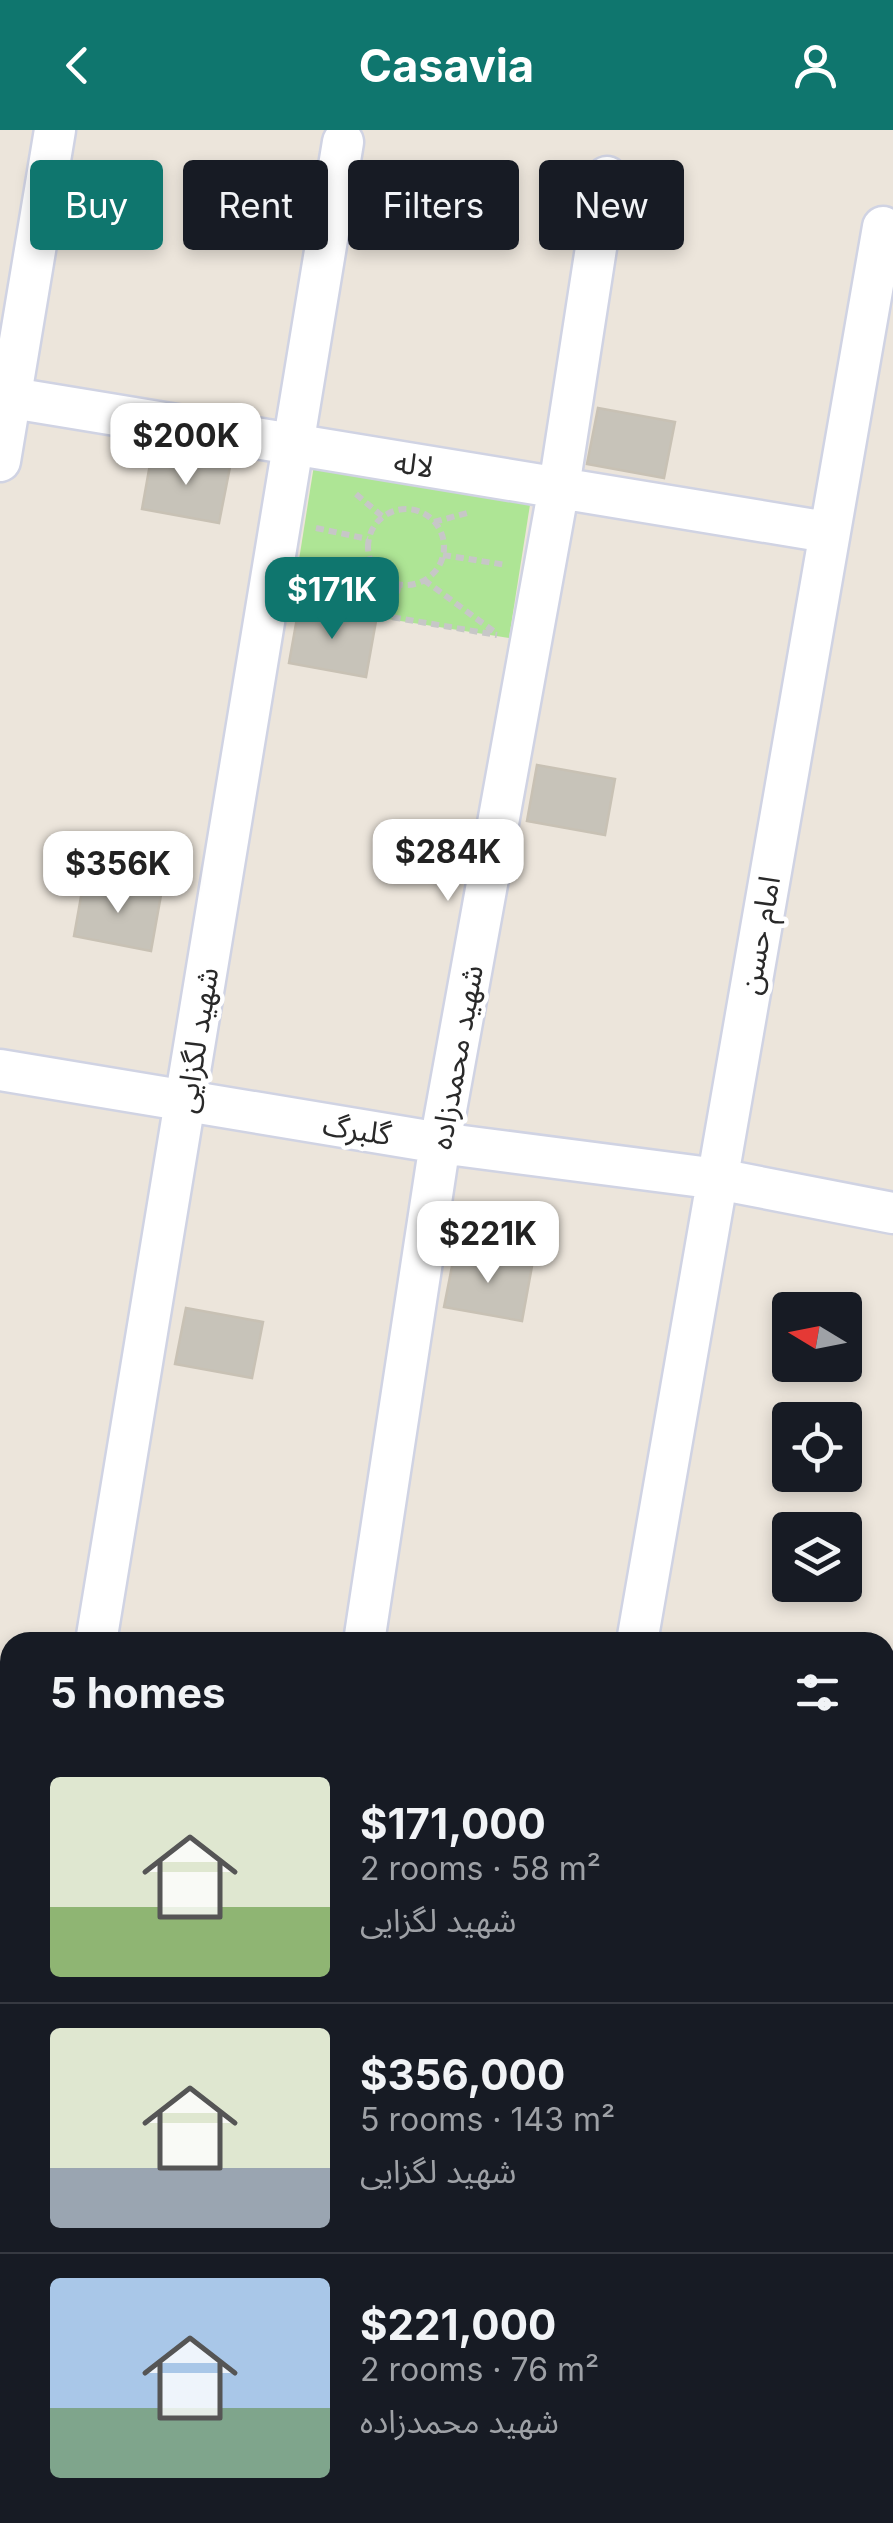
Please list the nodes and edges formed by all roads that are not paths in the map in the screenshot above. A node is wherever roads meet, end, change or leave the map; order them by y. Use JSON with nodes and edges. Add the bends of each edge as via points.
{"nodes":[{"id":1,"x":55,"y":130,"type":"edge"},
{"id":2,"x":343,"y":142,"type":"dead end"},
{"id":3,"x":883,"y":227,"type":"dead end"},
{"id":4,"x":596,"y":250,"type":"edge"},
{"id":5,"x":5,"y":397,"type":"edge"},
{"id":6,"x":292,"y":444,"type":"junction"},
{"id":7,"x":0,"y":461,"type":"edge"},
{"id":8,"x":559,"y":488,"type":"junction"},
{"id":9,"x":827,"y":532,"type":"junction"},
{"id":10,"x":0,"y":1070,"type":"edge"},
{"id":11,"x":186,"y":1101,"type":"junction"},
{"id":12,"x":440,"y":1143,"type":"junction"},
{"id":13,"x":718,"y":1179,"type":"junction"},
{"id":14,"x":893,"y":1213,"type":"edge"},
{"id":15,"x":98,"y":1632,"type":"edge"},
{"id":16,"x":366,"y":1632,"type":"edge"},
{"id":17,"x":639,"y":1632,"type":"edge"}],
"edges":[{"from":1,"to":5,"type":"street"},
{"from":2,"to":6,"type":"street","name":"شهید لگزایی"},
{"from":3,"to":9,"type":"street","name":"امام حسن"},
{"from":4,"to":8,"type":"street","name":"شهید محمدزاده"},
{"from":5,"to":6,"type":"street","name":"لاله"},
{"from":5,"to":7,"type":"street"},
{"from":6,"to":8,"type":"street","name":"لاله"},
{"from":6,"to":11,"type":"street","name":"شهید لگزایی"},
{"from":8,"to":9,"type":"street","name":"لاله"},
{"from":8,"to":12,"type":"street","name":"شهید محمدزاده","via":[[514,645]]},
{"from":9,"to":13,"type":"street","name":"امام حسن"},
{"from":10,"to":11,"type":"street","name":"گلبرگ"},
{"from":11,"to":12,"type":"street","name":"گلبرگ"},
{"from":11,"to":15,"type":"street","name":"شهید لگزایی"},
{"from":12,"to":13,"type":"street","name":"گلبرگ"},
{"from":12,"to":16,"type":"street","name":"شهید محمدزاده"},
{"from":13,"to":14,"type":"street","name":"گلبرگ"},
{"from":13,"to":17,"type":"street","name":"امام حسن"}]}
